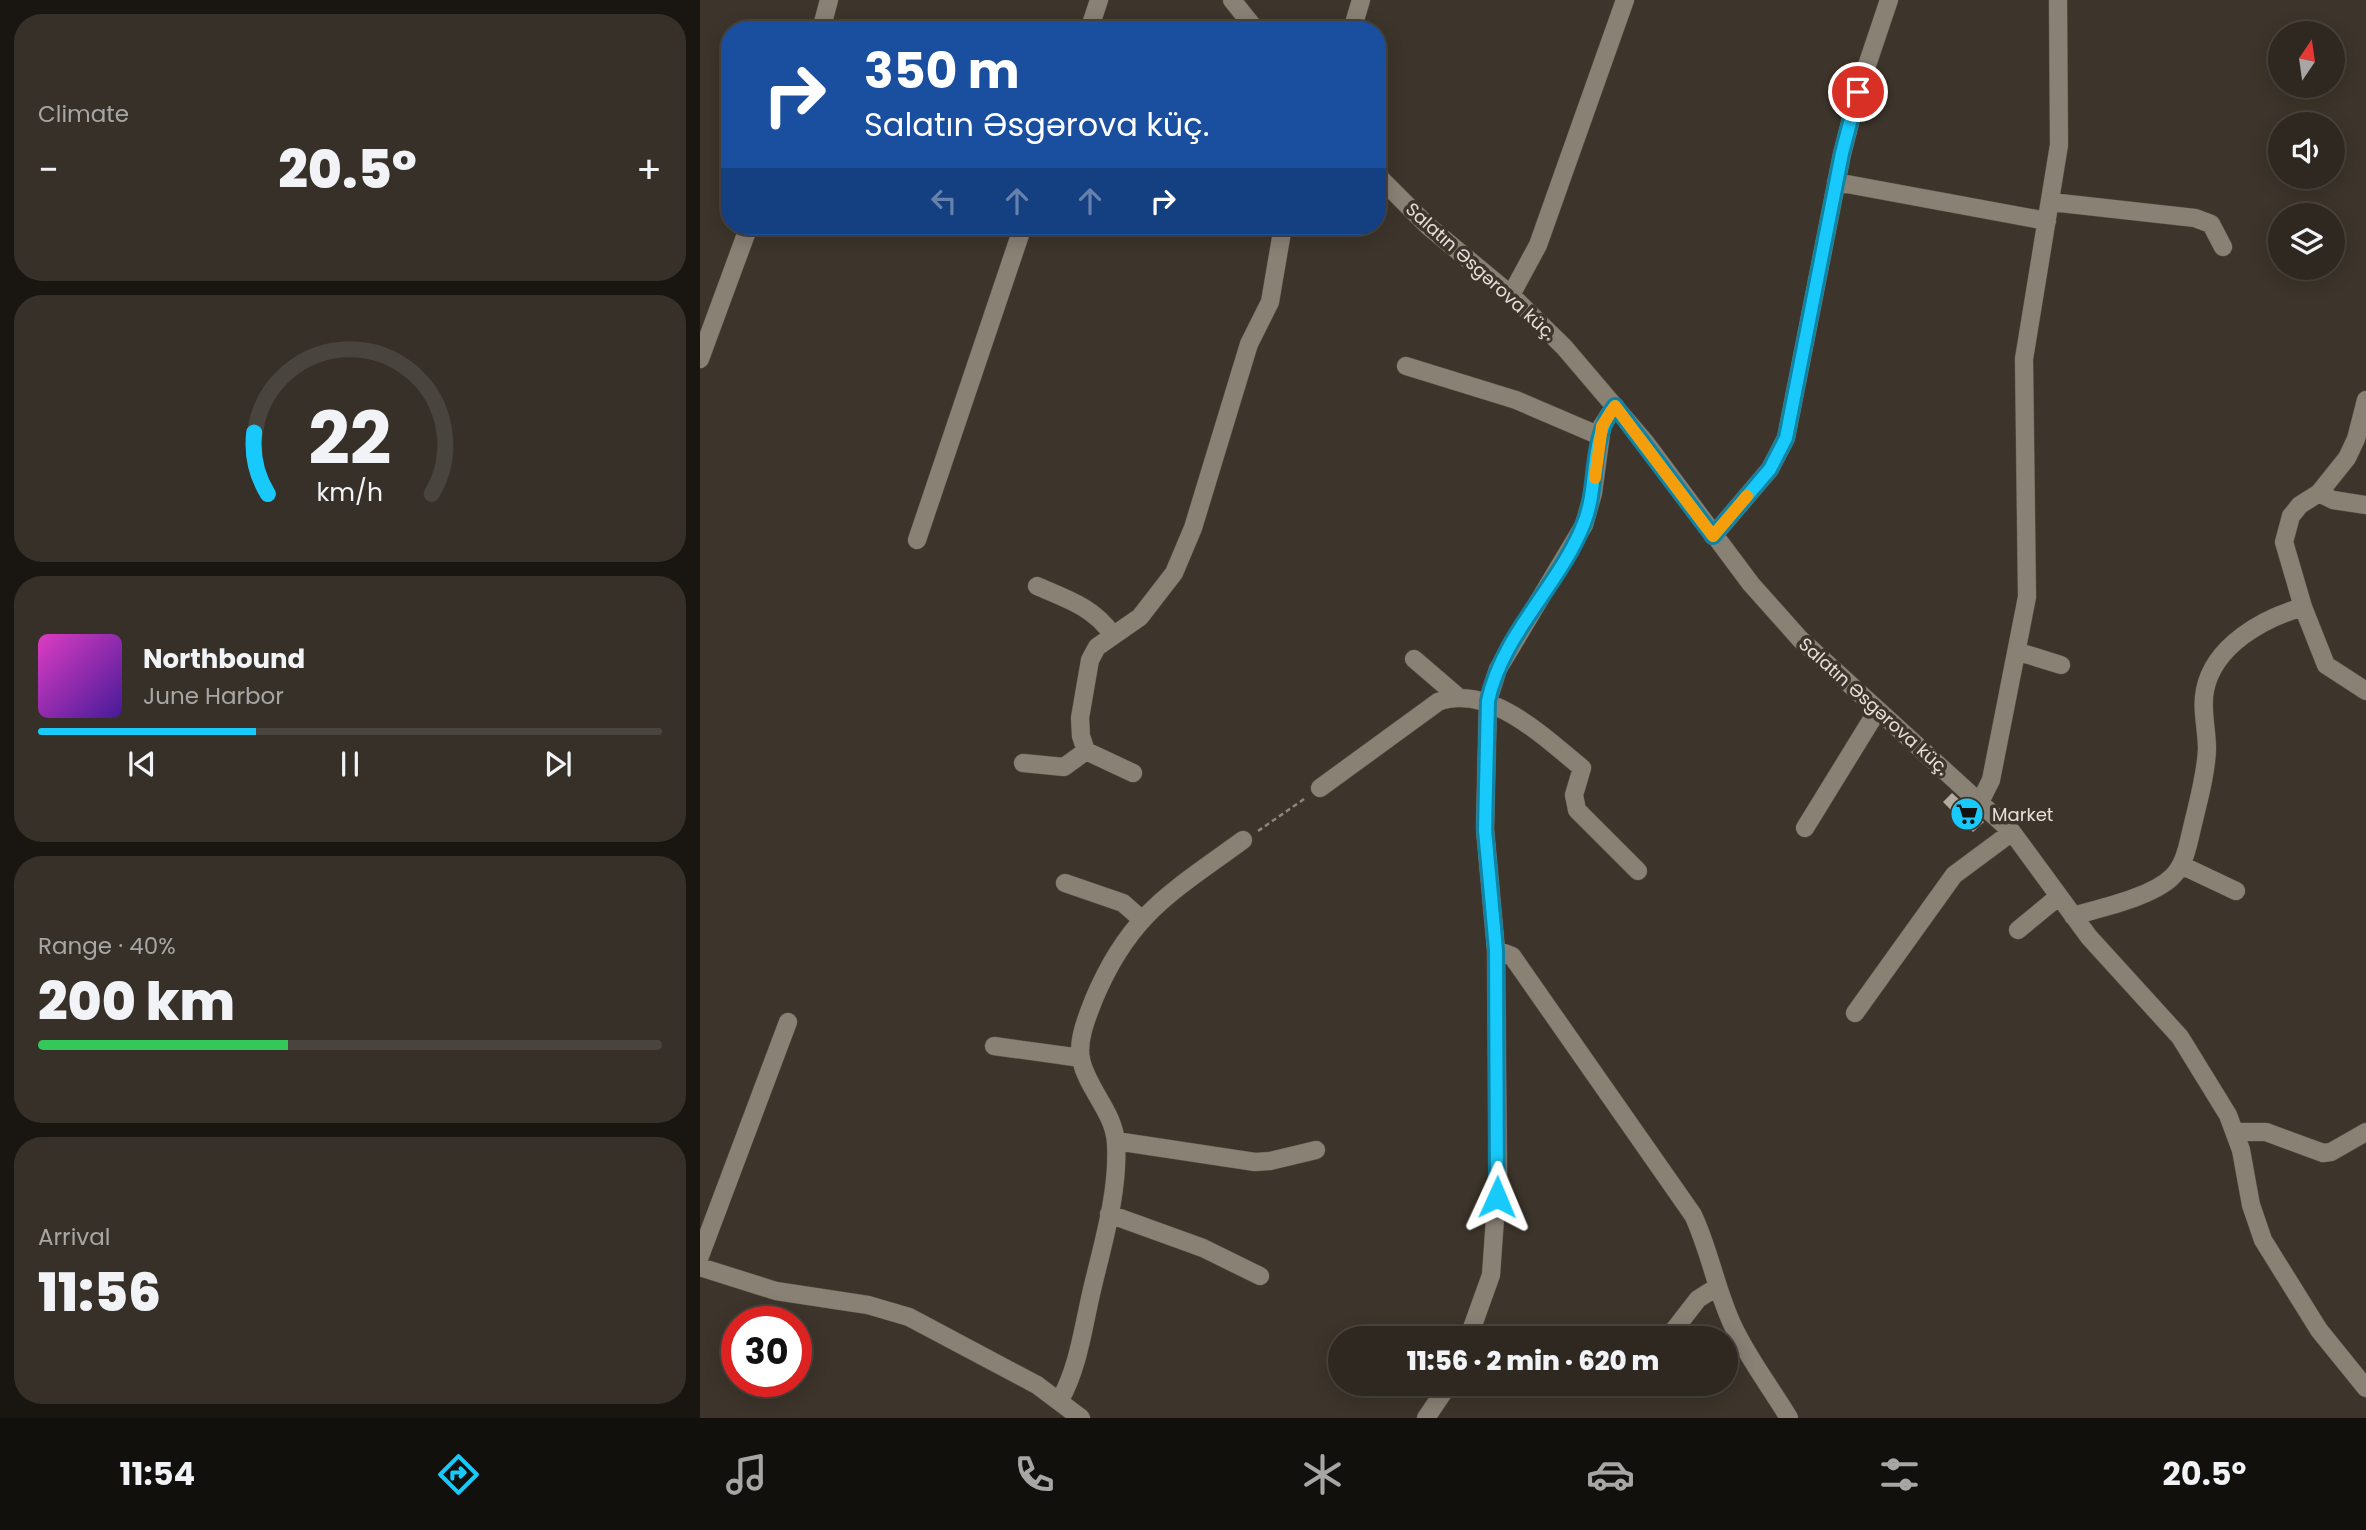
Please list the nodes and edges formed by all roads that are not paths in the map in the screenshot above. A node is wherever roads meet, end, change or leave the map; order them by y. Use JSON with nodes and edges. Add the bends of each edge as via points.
{"nodes":[{"id":1,"x":828,"y":0,"type":"edge"},
{"id":2,"x":1099,"y":0,"type":"edge"},
{"id":3,"x":1232,"y":0,"type":"edge"},
{"id":4,"x":1361,"y":0,"type":"edge"},
{"id":5,"x":1625,"y":0,"type":"edge"},
{"id":6,"x":1889,"y":0,"type":"edge"},
{"id":7,"x":2059,"y":0,"type":"edge"},
{"id":8,"x":823,"y":21,"type":"edge"},
{"id":9,"x":1091,"y":21,"type":"edge"},
{"id":10,"x":1249,"y":21,"type":"edge"},
{"id":11,"x":1355,"y":21,"type":"edge"},
{"id":12,"x":1836,"y":182,"type":"junction"},
{"id":13,"x":1386,"y":184,"type":"edge"},
{"id":14,"x":2051,"y":202,"type":"junction"},
{"id":15,"x":2047,"y":221,"type":"junction"},
{"id":16,"x":746,"y":235,"type":"edge"},
{"id":17,"x":1020,"y":235,"type":"edge"},
{"id":18,"x":1281,"y":235,"type":"edge"},
{"id":19,"x":2223,"y":247,"type":"dead end"},
{"id":20,"x":1511,"y":295,"type":"junction"},
{"id":21,"x":701,"y":353,"type":"edge"},
{"id":22,"x":1406,"y":366,"type":"dead end"},
{"id":23,"x":2366,"y":400,"type":"edge"},
{"id":24,"x":1615,"y":406,"type":"junction"},
{"id":25,"x":1600,"y":436,"type":"junction"},
{"id":26,"x":2319,"y":493,"type":"junction"},
{"id":27,"x":2366,"y":505,"type":"edge"},
{"id":28,"x":1713,"y":536,"type":"junction"},
{"id":29,"x":917,"y":540,"type":"dead end"},
{"id":30,"x":1037,"y":586,"type":"dead end"},
{"id":31,"x":2303,"y":607,"type":"junction"},
{"id":32,"x":1112,"y":634,"type":"junction"},
{"id":33,"x":2019,"y":652,"type":"junction"},
{"id":34,"x":1414,"y":659,"type":"dead end"},
{"id":35,"x":2061,"y":665,"type":"dead end"},
{"id":36,"x":2366,"y":691,"type":"edge"},
{"id":37,"x":1456,"y":695,"type":"junction"},
{"id":38,"x":1488,"y":701,"type":"junction"},
{"id":39,"x":1877,"y":711,"type":"junction"},
{"id":40,"x":1086,"y":751,"type":"junction"},
{"id":41,"x":1023,"y":763,"type":"dead end"},
{"id":42,"x":1133,"y":773,"type":"dead end"},
{"id":43,"x":1320,"y":788,"type":"road end"},
{"id":44,"x":1980,"y":802,"type":"junction"},
{"id":45,"x":1805,"y":828,"type":"dead end"},
{"id":46,"x":2012,"y":832,"type":"junction"},
{"id":47,"x":1243,"y":840,"type":"road end"},
{"id":48,"x":2181,"y":864,"type":"junction"},
{"id":49,"x":1638,"y":871,"type":"dead end"},
{"id":50,"x":1065,"y":883,"type":"dead end"},
{"id":51,"x":2236,"y":891,"type":"dead end"},
{"id":52,"x":2058,"y":897,"type":"junction"},
{"id":53,"x":2073,"y":916,"type":"junction"},
{"id":54,"x":1140,"y":918,"type":"junction"},
{"id":55,"x":2018,"y":930,"type":"dead end"},
{"id":56,"x":1496,"y":950,"type":"junction"},
{"id":57,"x":1855,"y":1013,"type":"dead end"},
{"id":58,"x":788,"y":1022,"type":"dead end"},
{"id":59,"x":994,"y":1046,"type":"dead end"},
{"id":60,"x":1081,"y":1058,"type":"junction"},
{"id":61,"x":2235,"y":1132,"type":"junction"},
{"id":62,"x":2366,"y":1132,"type":"edge"},
{"id":63,"x":1116,"y":1141,"type":"junction"},
{"id":64,"x":1316,"y":1150,"type":"dead end"},
{"id":65,"x":1109,"y":1214,"type":"junction"},
{"id":66,"x":700,"y":1256,"type":"edge"},
{"id":67,"x":700,"y":1267,"type":"edge"},
{"id":68,"x":1259,"y":1276,"type":"dead end"},
{"id":69,"x":1717,"y":1287,"type":"junction"},
{"id":70,"x":1473,"y":1326,"type":"edge"},
{"id":71,"x":1677,"y":1326,"type":"edge"},
{"id":72,"x":2366,"y":1388,"type":"edge"},
{"id":73,"x":1441,"y":1396,"type":"edge"},
{"id":74,"x":1060,"y":1400,"type":"junction"},
{"id":75,"x":1081,"y":1418,"type":"edge"},
{"id":76,"x":1426,"y":1418,"type":"edge"},
{"id":77,"x":1789,"y":1418,"type":"edge"}],
"edges":[{"from":1,"to":8,"type":"street"},
{"from":2,"to":9,"type":"street"},
{"from":3,"to":10,"type":"street"},
{"from":4,"to":11,"type":"street"},
{"from":5,"to":20,"type":"street","via":[[1538,245]]},
{"from":6,"to":12,"type":"street","via":[[1858,92]]},
{"from":7,"to":14,"type":"street","via":[[2061,118]]},
{"from":12,"to":15,"type":"street"},
{"from":12,"to":28,"type":"street","via":[[1783,445],[1770,469]]},
{"from":13,"to":20,"type":"street","name":"Salatın Əsgərova küç.","via":[[1428,226]]},
{"from":14,"to":15,"type":"street"},
{"from":14,"to":19,"type":"street","via":[[2195,218],[2211,224]]},
{"from":15,"to":33,"type":"street","via":[[2024,359],[2028,575]]},
{"from":16,"to":21,"type":"street"},
{"from":17,"to":29,"type":"street"},
{"from":18,"to":32,"type":"street","via":[[1270,302],[1249,344],[1182,555],[1140,617]]},
{"from":20,"to":24,"type":"street","name":"Salatın Əsgərova küç."},
{"from":22,"to":25,"type":"street","via":[[1516,400]]},
{"from":23,"to":26,"type":"street","via":[[2347,458]]},
{"from":24,"to":25,"type":"street"},
{"from":24,"to":28,"type":"street","name":"Salatın Əsgərova küç."},
{"from":25,"to":38,"type":"street","via":[[1584,525],[1498,669]]},
{"from":26,"to":27,"type":"street"},
{"from":26,"to":31,"type":"street","via":[[2300,505],[2286,532],[2286,551]]},
{"from":28,"to":39,"type":"street","name":"Salatın Əsgərova küç.","via":[[1800,639]]},
{"from":30,"to":32,"type":"street","via":[[1083,605],[1100,617]]},
{"from":31,"to":36,"type":"street","via":[[2326,665]]},
{"from":31,"to":48,"type":"street","via":[[2263,621],[2245,634],[2209,675],[2203,780]]},
{"from":32,"to":40,"type":"street","via":[[1090,660],[1080,718]]},
{"from":33,"to":35,"type":"street"},
{"from":33,"to":44,"type":"street","via":[[1991,780]]},
{"from":34,"to":37,"type":"street"},
{"from":37,"to":38,"type":"street"},
{"from":37,"to":43,"type":"street","via":[[1420,712]]},
{"from":38,"to":49,"type":"street","via":[[1581,768],[1574,795],[1577,810]]},
{"from":38,"to":56,"type":"street","via":[[1485,830]]},
{"from":39,"to":44,"type":"street","name":"Salatın Əsgərova küç."},
{"from":39,"to":45,"type":"street"},
{"from":40,"to":41,"type":"street","via":[[1064,766]]},
{"from":40,"to":42,"type":"street"},
{"from":44,"to":46,"type":"street","name":"Salatın Əsgərova küç."},
{"from":46,"to":52,"type":"street","name":"Salatın Əsgərova küç."},
{"from":46,"to":57,"type":"street","via":[[1954,875]]},
{"from":47,"to":54,"type":"street"},
{"from":48,"to":51,"type":"street"},
{"from":48,"to":53,"type":"street","via":[[2156,887]]},
{"from":50,"to":54,"type":"street","via":[[1123,903]]},
{"from":52,"to":53,"type":"street","name":"Salatın Əsgərova küç."},
{"from":52,"to":55,"type":"street"},
{"from":53,"to":61,"type":"street","name":"Salatın Əsgərova küç.","via":[[2180,1037],[2220,1097]]},
{"from":54,"to":60,"type":"street","via":[[1096,994],[1084,1023]]},
{"from":56,"to":69,"type":"street","via":[[1512,956],[1693,1215]]},
{"from":56,"to":70,"type":"street","via":[[1499,1102],[1495,1238],[1491,1275]]},
{"from":58,"to":66,"type":"street"},
{"from":59,"to":60,"type":"street"},
{"from":60,"to":63,"type":"street"},
{"from":61,"to":62,"type":"street","via":[[2266,1132],[2323,1153]]},
{"from":61,"to":72,"type":"street","name":"Salatın Əsgərova küç.","via":[[2263,1240],[2319,1330]]},
{"from":63,"to":64,"type":"street","via":[[1255,1162]]},
{"from":63,"to":65,"type":"street"},
{"from":65,"to":68,"type":"street","via":[[1203,1248]]},
{"from":65,"to":74,"type":"street","via":[[1073,1370]]},
{"from":67,"to":74,"type":"street","via":[[776,1291],[891,1310]]},
{"from":69,"to":71,"type":"street","via":[[1698,1300]]},
{"from":69,"to":77,"type":"street","via":[[1734,1328]]},
{"from":73,"to":76,"type":"street"},
{"from":74,"to":75,"type":"street"}]}
